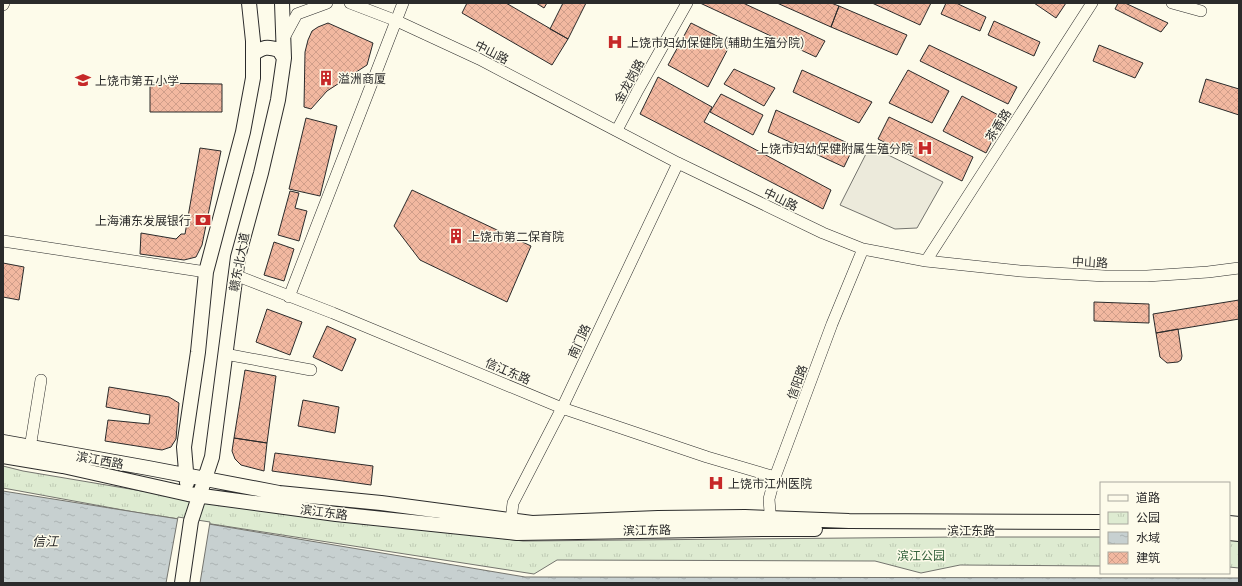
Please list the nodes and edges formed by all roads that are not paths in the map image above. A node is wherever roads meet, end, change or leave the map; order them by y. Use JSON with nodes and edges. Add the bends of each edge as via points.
{"nodes":[{"id":1,"x":249,"y":3,"type":"edge"},
{"id":2,"x":282,"y":3,"type":"edge"},
{"id":3,"x":327,"y":3,"type":"edge"},
{"id":4,"x":350,"y":3,"type":"edge"},
{"id":5,"x":403,"y":3,"type":"edge"},
{"id":6,"x":687,"y":3,"type":"edge"},
{"id":7,"x":1092,"y":3,"type":"edge"},
{"id":8,"x":1172,"y":3,"type":"edge"},
{"id":9,"x":1201,"y":11,"type":"dead end"},
{"id":10,"x":397,"y":21,"type":"junction"},
{"id":11,"x":284,"y":38,"type":"junction"},
{"id":12,"x":253,"y":54,"type":"junction"},
{"id":13,"x":284,"y":58,"type":"junction"},
{"id":14,"x":617,"y":130,"type":"junction"},
{"id":15,"x":678,"y":163,"type":"junction"},
{"id":16,"x":3,"y":241,"type":"edge"},
{"id":17,"x":863,"y":249,"type":"junction"},
{"id":18,"x":926,"y":262,"type":"junction"},
{"id":19,"x":1239,"y":268,"type":"edge"},
{"id":20,"x":206,"y":272,"type":"junction"},
{"id":21,"x":235,"y":275,"type":"junction"},
{"id":22,"x":289,"y":297,"type":"junction"},
{"id":23,"x":225,"y":354,"type":"junction"},
{"id":24,"x":311,"y":370,"type":"dead end"},
{"id":25,"x":41,"y":380,"type":"dead end"},
{"id":26,"x":562,"y":408,"type":"junction"},
{"id":27,"x":3,"y":442,"type":"edge"},
{"id":28,"x":30,"y":448,"type":"junction"},
{"id":29,"x":3,"y":456,"type":"edge"},
{"id":30,"x":196,"y":477,"type":"junction"},
{"id":31,"x":775,"y":477,"type":"junction"},
{"id":32,"x":194,"y":494,"type":"junction"},
{"id":33,"x":1100,"y":522,"type":"edge"},
{"id":34,"x":771,"y":523,"type":"junction"},
{"id":35,"x":513,"y":526,"type":"junction"},
{"id":36,"x":1100,"y":530,"type":"edge"},
{"id":37,"x":182,"y":583,"type":"edge"}],
"edges":[{"from":1,"to":12,"type":"main road"},
{"from":2,"to":11,"type":"main road","name":"赣东北大道"},
{"from":3,"to":11,"type":"street","via":[[297,14]]},
{"from":4,"to":10,"type":"street","name":"中山路"},
{"from":5,"to":10,"type":"street"},
{"from":6,"to":14,"type":"street","name":"金龙岗路"},
{"from":7,"to":18,"type":"street","name":"茶香路"},
{"from":8,"to":9,"type":"street"},
{"from":10,"to":14,"type":"street","name":"中山路","via":[[479,59]]},
{"from":10,"to":22,"type":"street"},
{"from":11,"to":13,"type":"main road","name":"赣东北大道"},
{"from":12,"to":13,"type":"main road","via":[[270,47],[279,50]]},
{"from":12,"to":20,"type":"main road","via":[[253,78],[243,132]]},
{"from":13,"to":21,"type":"main road","name":"赣东北大道","via":[[278,100]]},
{"from":14,"to":15,"type":"street","name":"中山路"},
{"from":15,"to":17,"type":"street","name":"中山路","via":[[823,233]]},
{"from":15,"to":26,"type":"street","name":"南门路"},
{"from":16,"to":20,"type":"street"},
{"from":17,"to":18,"type":"street","name":"中山路"},
{"from":17,"to":31,"type":"street","name":"信阳路"},
{"from":18,"to":19,"type":"street","name":"中山路","via":[[1105,276],[1147,276]]},
{"from":20,"to":30,"type":"main road","via":[[198,352],[184,447]]},
{"from":21,"to":22,"type":"street","name":"信江东路"},
{"from":21,"to":23,"type":"main road","name":"赣东北大道"},
{"from":22,"to":26,"type":"street","name":"信江东路"},
{"from":23,"to":24,"type":"street"},
{"from":23,"to":30,"type":"main road","name":"赣东北大道","via":[[212,457]]},
{"from":25,"to":28,"type":"street"},
{"from":26,"to":31,"type":"street","name":"信江东路"},
{"from":26,"to":35,"type":"street","name":"南门路","via":[[513,502]]},
{"from":27,"to":28,"type":"main road","name":"滨江西路"},
{"from":28,"to":30,"type":"main road","name":"滨江西路"},
{"from":29,"to":32,"type":"main road","name":"滨江西路"},
{"from":30,"to":32,"type":"main road","name":"赣东北大道"},
{"from":30,"to":35,"type":"main road","name":"滨江东路","via":[[279,493],[382,503]]},
{"from":31,"to":34,"type":"street","name":"信阳路","via":[[770,499]]},
{"from":32,"to":35,"type":"main road","name":"滨江东路","via":[[336,514]]},
{"from":32,"to":37,"type":"main road","name":"赣东北大道"},
{"from":33,"to":34,"type":"main road","name":"滨江东路"},
{"from":34,"to":35,"type":"main road","name":"滨江东路","via":[[745,517],[658,518],[532,522]]},
{"from":34,"to":36,"type":"main road","name":"滨江东路"}]}
